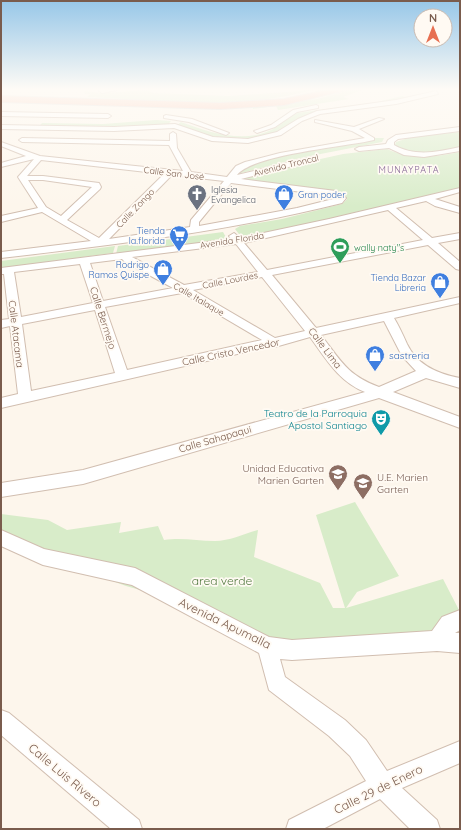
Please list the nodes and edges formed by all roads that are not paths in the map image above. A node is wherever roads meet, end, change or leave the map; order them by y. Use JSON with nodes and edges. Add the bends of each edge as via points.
{"nodes":[{"id":1,"x":33,"y":129,"type":"edge"},
{"id":2,"x":93,"y":129,"type":"edge"},
{"id":3,"x":119,"y":129,"type":"edge"},
{"id":4,"x":174,"y":129,"type":"edge"},
{"id":5,"x":182,"y":129,"type":"edge"},
{"id":6,"x":210,"y":129,"type":"edge"},
{"id":7,"x":262,"y":129,"type":"edge"},
{"id":8,"x":290,"y":129,"type":"edge"},
{"id":9,"x":354,"y":129,"type":"edge"},
{"id":10,"x":460,"y":129,"type":"edge"},
{"id":11,"x":22,"y":140,"type":"junction"},
{"id":12,"x":172,"y":143,"type":"junction"},
{"id":13,"x":1,"y":144,"type":"edge"},
{"id":14,"x":390,"y":146,"type":"junction"},
{"id":15,"x":14,"y":148,"type":"junction"},
{"id":16,"x":460,"y":149,"type":"edge"},
{"id":17,"x":36,"y":157,"type":"junction"},
{"id":18,"x":1,"y":165,"type":"edge"},
{"id":19,"x":170,"y":172,"type":"junction"},
{"id":20,"x":188,"y":174,"type":"junction"},
{"id":21,"x":23,"y":178,"type":"junction"},
{"id":22,"x":230,"y":179,"type":"junction"},
{"id":23,"x":460,"y":190,"type":"edge"},
{"id":24,"x":427,"y":198,"type":"junction"},
{"id":25,"x":339,"y":201,"type":"joint"},
{"id":26,"x":389,"y":207,"type":"junction"},
{"id":27,"x":43,"y":209,"type":"junction"},
{"id":28,"x":460,"y":210,"type":"edge"},
{"id":29,"x":1,"y":219,"type":"edge"},
{"id":30,"x":62,"y":220,"type":"junction"},
{"id":31,"x":225,"y":225,"type":"junction"},
{"id":32,"x":195,"y":229,"type":"junction"},
{"id":33,"x":460,"y":236,"type":"edge"},
{"id":34,"x":238,"y":241,"type":"junction"},
{"id":35,"x":429,"y":242,"type":"junction"},
{"id":36,"x":100,"y":243,"type":"junction"},
{"id":37,"x":1,"y":255,"type":"edge"},
{"id":38,"x":124,"y":255,"type":"junction"},
{"id":39,"x":84,"y":261,"type":"junction"},
{"id":40,"x":460,"y":267,"type":"edge"},
{"id":41,"x":5,"y":270,"type":"edge"},
{"id":42,"x":265,"y":273,"type":"junction"},
{"id":43,"x":183,"y":289,"type":"junction"},
{"id":44,"x":460,"y":300,"type":"edge"},
{"id":45,"x":99,"y":305,"type":"junction"},
{"id":46,"x":387,"y":317,"type":"junction"},
{"id":47,"x":14,"y":322,"type":"junction"},
{"id":48,"x":1,"y":324,"type":"edge"},
{"id":49,"x":314,"y":334,"type":"junction"},
{"id":50,"x":276,"y":343,"type":"junction"},
{"id":51,"x":424,"y":372,"type":"junction"},
{"id":52,"x":122,"y":376,"type":"junction"},
{"id":53,"x":460,"y":383,"type":"edge"},
{"id":54,"x":379,"y":393,"type":"junction"},
{"id":55,"x":25,"y":398,"type":"junction"},
{"id":56,"x":1,"y":403,"type":"edge"},
{"id":57,"x":460,"y":423,"type":"edge"},
{"id":58,"x":1,"y":490,"type":"edge"},
{"id":59,"x":1,"y":538,"type":"edge"},
{"id":60,"x":460,"y":620,"type":"edge"},
{"id":61,"x":437,"y":641,"type":"junction"},
{"id":62,"x":460,"y":643,"type":"edge"},
{"id":63,"x":268,"y":646,"type":"junction"},
{"id":64,"x":1,"y":721,"type":"edge"},
{"id":65,"x":460,"y":752,"type":"edge"},
{"id":66,"x":382,"y":785,"type":"junction"},
{"id":67,"x":130,"y":829,"type":"edge"},
{"id":68,"x":298,"y":829,"type":"edge"},
{"id":69,"x":428,"y":829,"type":"edge"}],
"edges":[{"from":1,"to":11,"type":"street"},
{"from":2,"to":3,"type":"street"},
{"from":4,"to":12,"type":"street"},
{"from":5,"to":8,"type":"street","via":[[212,139],[248,141],[279,134]]},
{"from":6,"to":7,"type":"street","via":[[218,132],[246,133]]},
{"from":9,"to":22,"type":"street","via":[[372,139],[261,159],[239,168]]},
{"from":10,"to":14,"type":"street","via":[[396,137],[390,142]]},
{"from":11,"to":12,"type":"street"},
{"from":11,"to":15,"type":"street"},
{"from":12,"to":20,"type":"street"},
{"from":13,"to":15,"type":"street","name":"Calle San José"},
{"from":14,"to":16,"type":"street","via":[[403,152],[425,155]]},
{"from":14,"to":22,"type":"street","name":"Avenida Troncal","via":[[318,157]]},
{"from":15,"to":17,"type":"street","name":"Calle San José"},
{"from":17,"to":18,"type":"street"},
{"from":17,"to":19,"type":"street","name":"Calle San José"},
{"from":17,"to":21,"type":"street"},
{"from":19,"to":20,"type":"street","name":"Calle San José"},
{"from":19,"to":36,"type":"street","name":"Calle Zongo"},
{"from":20,"to":22,"type":"street","name":"Calle San José"},
{"from":21,"to":27,"type":"street"},
{"from":21,"to":30,"type":"street","via":[[96,185],[97,187]]},
{"from":22,"to":25,"type":"street","name":"Calle San José","via":[[336,194],[342,196]]},
{"from":22,"to":32,"type":"street","via":[[197,219]]},
{"from":23,"to":24,"type":"street","name":"Avenida Florida"},
{"from":24,"to":26,"type":"street","name":"Avenida Florida"},
{"from":24,"to":28,"type":"street"},
{"from":25,"to":31,"type":"street","name":"Avenida Florida","via":[[287,214]]},
{"from":26,"to":34,"type":"street","name":"Avenida Florida"},
{"from":26,"to":35,"type":"street"},
{"from":27,"to":29,"type":"street"},
{"from":27,"to":30,"type":"street"},
{"from":30,"to":36,"type":"street"},
{"from":31,"to":32,"type":"street","name":"Avenida Florida"},
{"from":31,"to":34,"type":"street","name":"Calle Lima"},
{"from":32,"to":36,"type":"street","name":"Avenida Florida"},
{"from":33,"to":35,"type":"street","name":"Calle Lourdes"},
{"from":34,"to":38,"type":"street","name":"Avenida Florida"},
{"from":34,"to":42,"type":"street","name":"Calle Lima"},
{"from":35,"to":40,"type":"street"},
{"from":35,"to":42,"type":"street","name":"Calle Lourdes"},
{"from":36,"to":37,"type":"street","name":"Avenida Florida"},
{"from":38,"to":39,"type":"street","name":"Avenida Florida"},
{"from":38,"to":43,"type":"street","name":"Calle Italaque"},
{"from":39,"to":41,"type":"street","name":"Avenida Florida"},
{"from":39,"to":45,"type":"street","name":"Calle Bermejo"},
{"from":41,"to":47,"type":"street","name":"Calle Atacama"},
{"from":42,"to":43,"type":"street","name":"Calle Lourdes"},
{"from":42,"to":49,"type":"street","name":"Calle Lima"},
{"from":43,"to":45,"type":"street","name":"Calle Lourdes"},
{"from":43,"to":50,"type":"street","name":"Calle Italaque"},
{"from":44,"to":46,"type":"street","name":"Calle Cristo Vencedor"},
{"from":45,"to":47,"type":"street","name":"Calle Lourdes"},
{"from":45,"to":52,"type":"street","name":"Calle Bermejo"},
{"from":46,"to":49,"type":"street","name":"Calle Cristo Vencedor"},
{"from":46,"to":51,"type":"street","via":[[406,354]]},
{"from":47,"to":48,"type":"street","name":"Calle Lourdes"},
{"from":47,"to":55,"type":"street","name":"Calle Atacama"},
{"from":49,"to":50,"type":"street","name":"Calle Cristo Vencedor"},
{"from":49,"to":54,"type":"street","name":"Calle Lima","via":[[344,374],[357,384]]},
{"from":50,"to":52,"type":"street","name":"Calle Cristo Vencedor"},
{"from":51,"to":53,"type":"street","via":[[443,380]]},
{"from":51,"to":54,"type":"street","name":"Calle Sahapaqui"},
{"from":52,"to":55,"type":"street","name":"Calle Cristo Vencedor"},
{"from":54,"to":57,"type":"street","name":"Calle Lima"},
{"from":54,"to":58,"type":"street","name":"Calle Sahapaqui","via":[[83,477]]},
{"from":55,"to":56,"type":"street","name":"Calle Cristo Vencedor"},
{"from":59,"to":63,"type":"street","name":"Avenida Apumalla","via":[[44,557],[135,577]]},
{"from":60,"to":61,"type":"street","via":[[449,624]]},
{"from":61,"to":62,"type":"street","name":"Avenida Apumalla"},
{"from":61,"to":63,"type":"street","name":"Avenida Apumalla","via":[[292,650]]},
{"from":63,"to":66,"type":"street","via":[[276,683],[337,728],[358,748]]},
{"from":64,"to":67,"type":"street","name":"Calle Luis Rivero"},
{"from":65,"to":66,"type":"street","name":"Calle 29 de Enero"},
{"from":66,"to":68,"type":"street","name":"Calle 29 de Enero"},
{"from":66,"to":69,"type":"street"}]}
